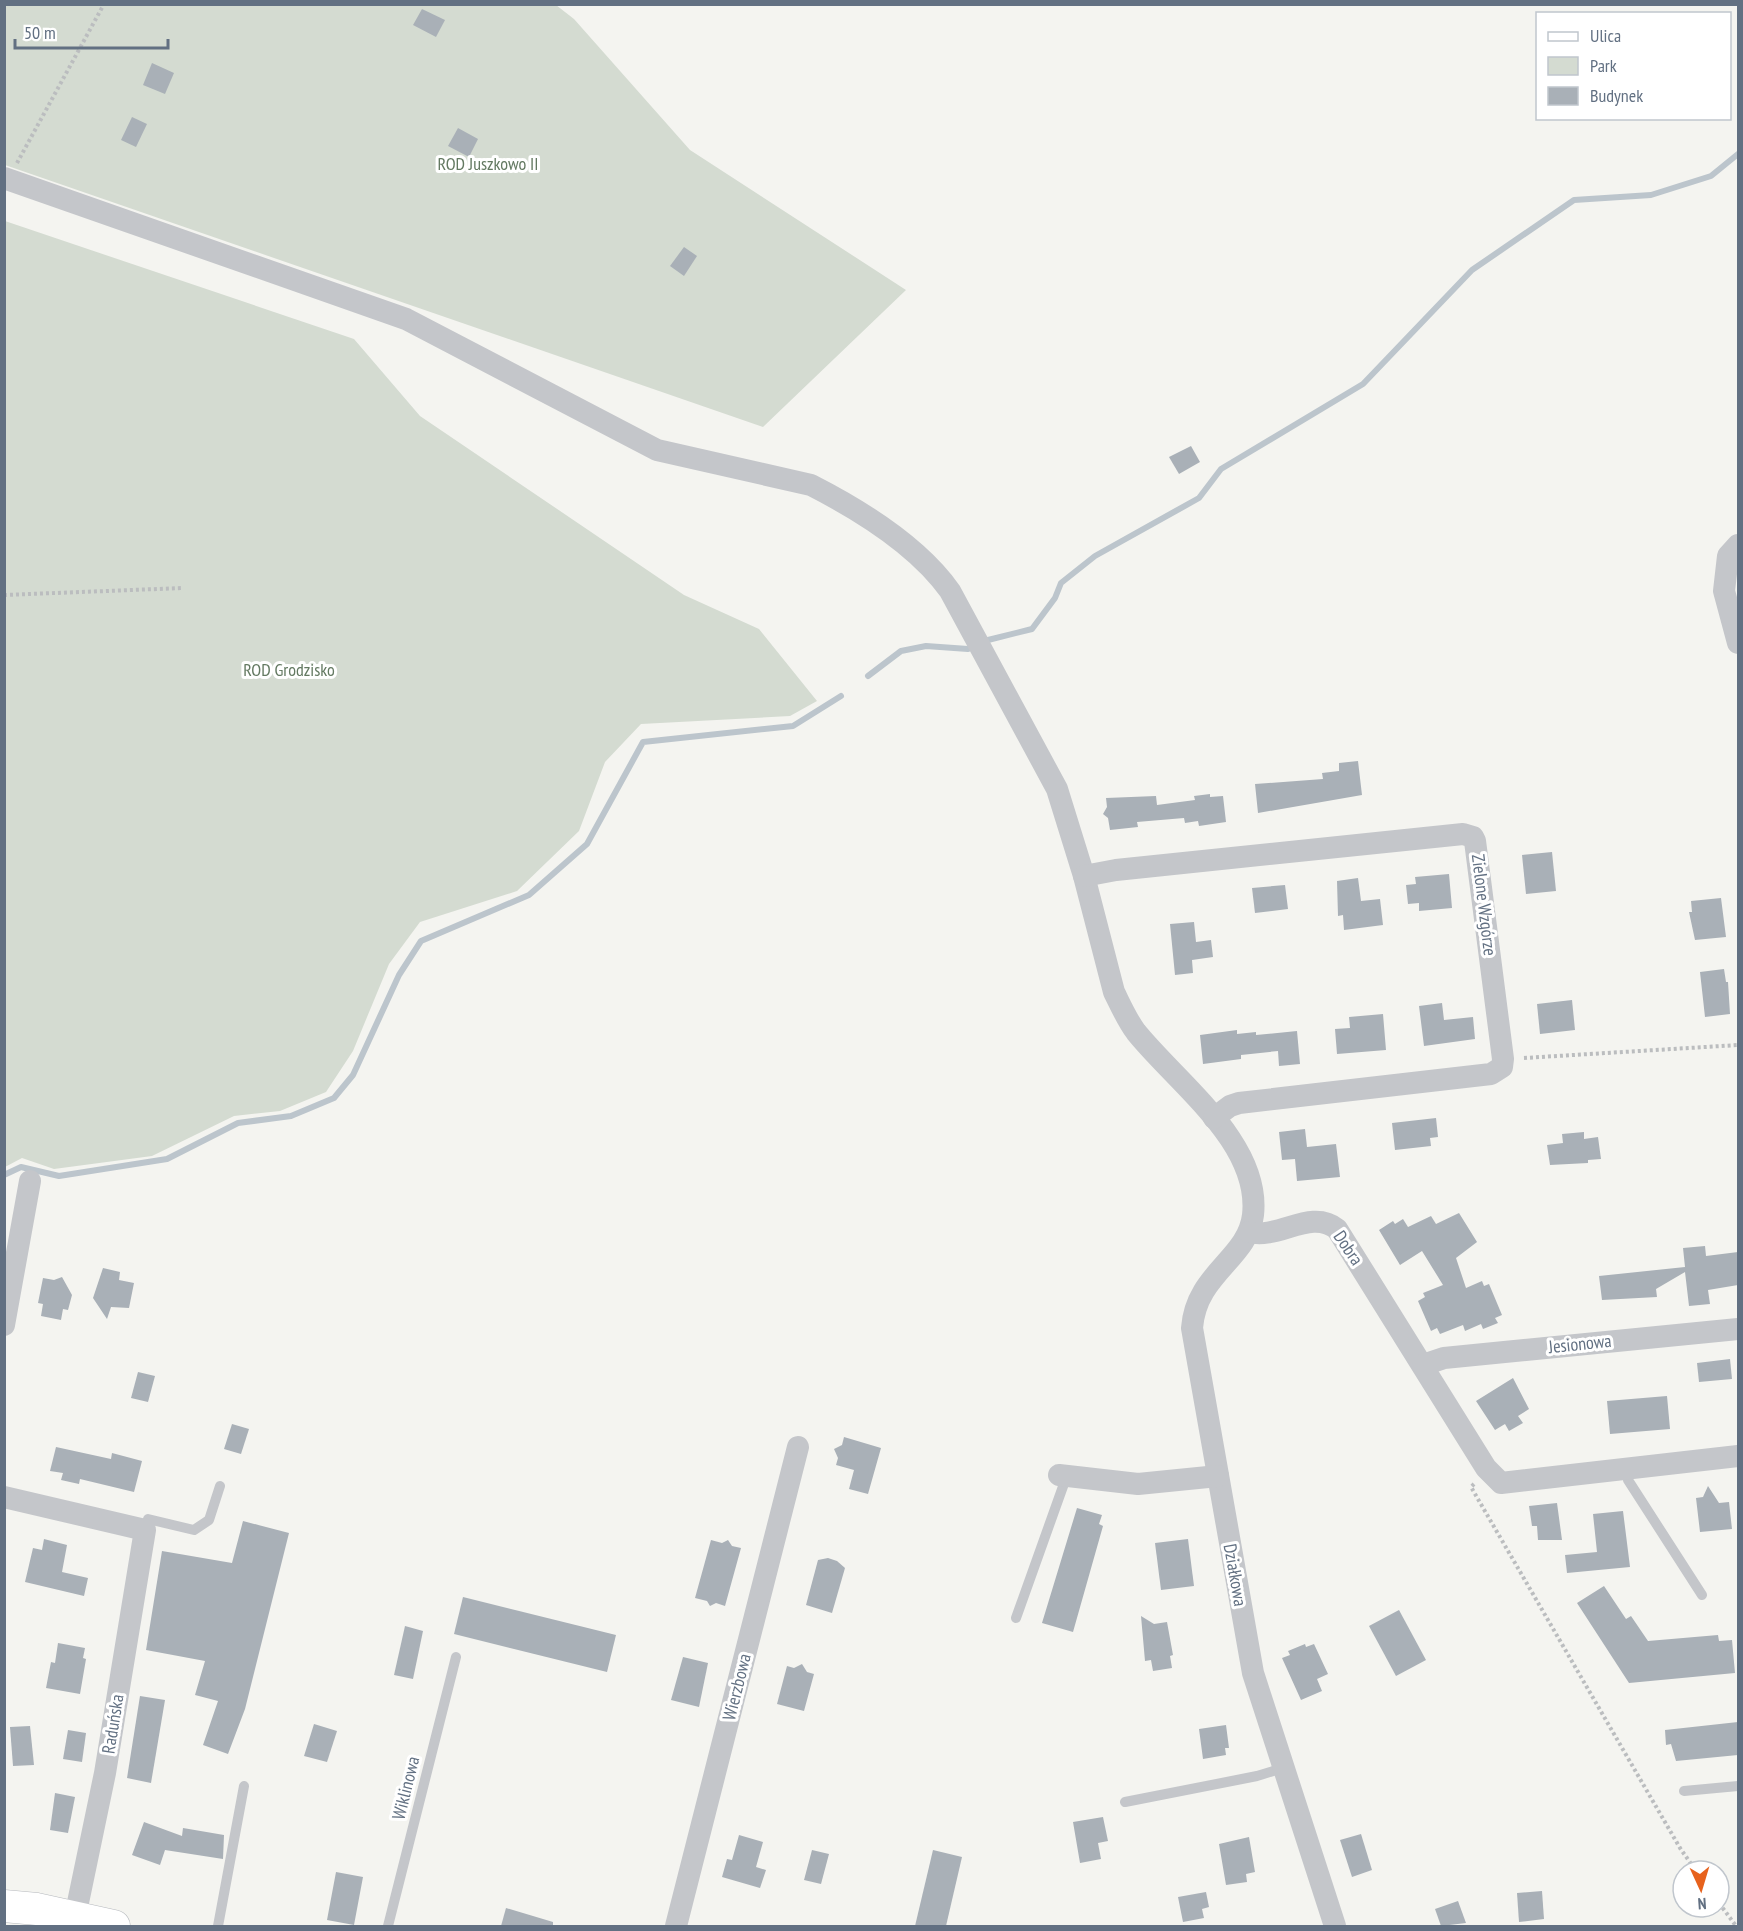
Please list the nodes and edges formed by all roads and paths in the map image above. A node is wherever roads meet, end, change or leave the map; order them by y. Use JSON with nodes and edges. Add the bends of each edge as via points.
{"nodes":[{"id":1,"x":104,"y":4,"type":"edge"},
{"id":2,"x":6,"y":179,"type":"edge"},
{"id":3,"x":1738,"y":545,"type":"edge"},
{"id":4,"x":183,"y":588,"type":"dead end"},
{"id":5,"x":4,"y":595,"type":"edge"},
{"id":6,"x":1738,"y":643,"type":"edge"},
{"id":7,"x":1084,"y":876,"type":"junction"},
{"id":8,"x":1738,"y":1045,"type":"edge"},
{"id":9,"x":1503,"y":1059,"type":"junction"},
{"id":10,"x":1214,"y":1118,"type":"junction"},
{"id":11,"x":30,"y":1182,"type":"dead end"},
{"id":12,"x":1249,"y":1232,"type":"junction"},
{"id":13,"x":4,"y":1325,"type":"edge"},
{"id":14,"x":1738,"y":1329,"type":"edge"},
{"id":15,"x":1423,"y":1365,"type":"junction"},
{"id":16,"x":798,"y":1447,"type":"dead end"},
{"id":17,"x":1738,"y":1456,"type":"edge"},
{"id":18,"x":1486,"y":1468,"type":"junction"},
{"id":19,"x":1627,"y":1470,"type":"junction"},
{"id":20,"x":1063,"y":1476,"type":"joint"},
{"id":21,"x":1218,"y":1476,"type":"junction"},
{"id":22,"x":220,"y":1486,"type":"dead end"},
{"id":23,"x":4,"y":1497,"type":"edge"},
{"id":24,"x":145,"y":1530,"type":"junction"},
{"id":25,"x":1702,"y":1595,"type":"dead end"},
{"id":26,"x":1016,"y":1618,"type":"dead end"},
{"id":27,"x":456,"y":1657,"type":"dead end"},
{"id":28,"x":1283,"y":1768,"type":"junction"},
{"id":29,"x":244,"y":1786,"type":"dead end"},
{"id":30,"x":1738,"y":1786,"type":"edge"},
{"id":31,"x":1684,"y":1791,"type":"dead end"},
{"id":32,"x":1125,"y":1802,"type":"dead end"},
{"id":33,"x":1688,"y":1859,"type":"edge"},
{"id":34,"x":4,"y":1906,"type":"edge"},
{"id":35,"x":75,"y":1917,"type":"junction"},
{"id":36,"x":114,"y":1926,"type":"edge"},
{"id":37,"x":218,"y":1926,"type":"edge"},
{"id":38,"x":388,"y":1926,"type":"edge"},
{"id":39,"x":676,"y":1926,"type":"edge"},
{"id":40,"x":1335,"y":1926,"type":"edge"}],
"edges":[{"from":1,"to":2,"type":"path"},
{"from":2,"to":7,"type":"street","via":[[406,319],[657,450],[785,478],[833,496],[922,556],[950,591],[1057,789]]},
{"from":3,"to":6,"type":"street","via":[[1728,556],[1724,591]]},
{"from":4,"to":5,"type":"path"},
{"from":7,"to":9,"type":"street","name":"Zielone Wzgórze","via":[[1463,834],[1473,837]]},
{"from":7,"to":10,"type":"street","via":[[1114,992],[1122,1007],[1136,1032]]},
{"from":8,"to":9,"type":"path"},
{"from":9,"to":10,"type":"street","via":[[1502,1067],[1491,1074],[1239,1103]]},
{"from":10,"to":12,"type":"street","via":[[1240,1153],[1250,1175],[1254,1200]]},
{"from":11,"to":13,"type":"street"},
{"from":12,"to":15,"type":"street","name":"Dobra","via":[[1269,1234],[1312,1221],[1330,1224]]},
{"from":12,"to":21,"type":"street","name":"Działkowa","via":[[1207,1284],[1193,1316],[1194,1346]]},
{"from":14,"to":15,"type":"street","name":"Jesionowa","via":[[1443,1358]]},
{"from":15,"to":18,"type":"street","name":"Dobra"},
{"from":16,"to":39,"type":"street","name":"Wierzbowa"},
{"from":17,"to":19,"type":"street","name":"Dobra"},
{"from":18,"to":19,"type":"street","name":"Dobra","via":[[1495,1480],[1508,1483]]},
{"from":18,"to":33,"type":"path","via":[[1471,1488]]},
{"from":19,"to":25,"type":"lane","via":[[1628,1480]]},
{"from":20,"to":21,"type":"street","via":[[1138,1484]]},
{"from":20,"to":26,"type":"lane"},
{"from":21,"to":28,"type":"street","name":"Działkowa","via":[[1253,1673]]},
{"from":22,"to":24,"type":"lane","via":[[209,1520],[194,1530],[148,1519]]},
{"from":23,"to":24,"type":"street"},
{"from":24,"to":35,"type":"street","name":"Raduńska","via":[[105,1773]]},
{"from":27,"to":38,"type":"lane","name":"Wiklinowa"},
{"from":28,"to":32,"type":"lane"},
{"from":28,"to":40,"type":"street","name":"Działkowa"},
{"from":29,"to":37,"type":"lane"},
{"from":30,"to":31,"type":"lane"},
{"from":34,"to":35,"type":"street"},
{"from":35,"to":36,"type":"street"}]}
